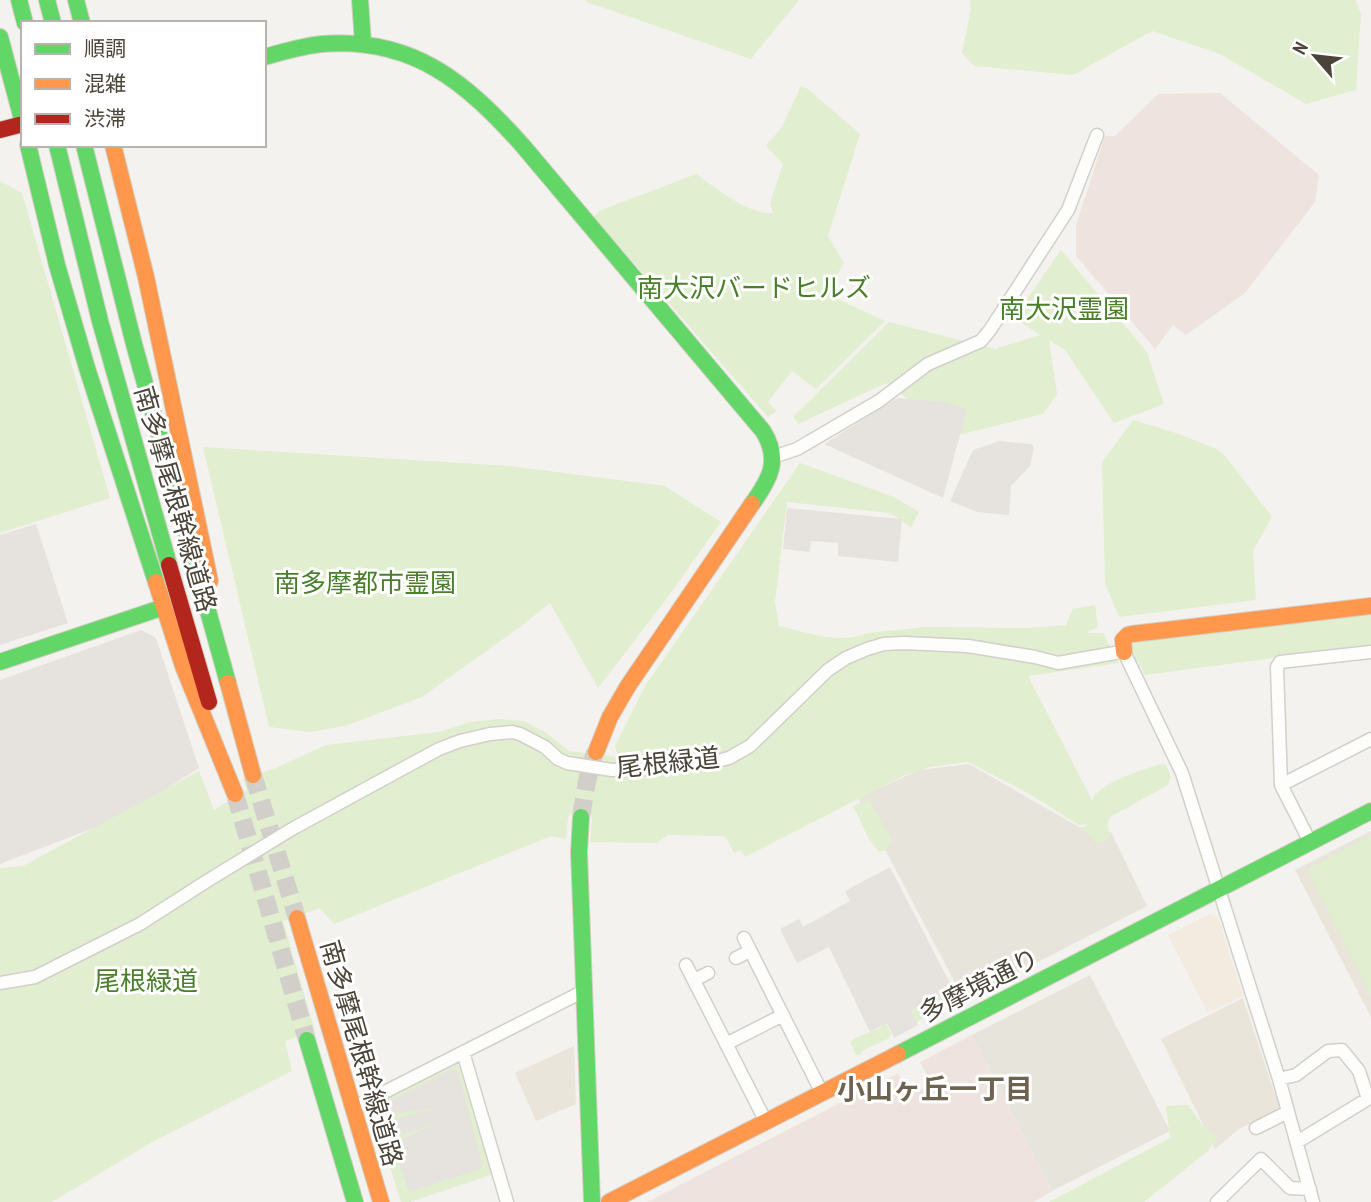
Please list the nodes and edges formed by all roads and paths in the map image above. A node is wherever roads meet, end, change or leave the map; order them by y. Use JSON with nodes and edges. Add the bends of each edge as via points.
{"nodes":[{"id":1,"x":19,"y":0,"type":"edge"},
{"id":2,"x":76,"y":0,"type":"edge"},
{"id":3,"x":360,"y":0,"type":"edge"},
{"id":4,"x":25,"y":21,"type":"edge"},
{"id":5,"x":81,"y":21,"type":"edge"},
{"id":6,"x":0,"y":37,"type":"edge"},
{"id":7,"x":363,"y":43,"type":"junction"},
{"id":8,"x":266,"y":56,"type":"edge"},
{"id":9,"x":21,"y":116,"type":"edge"},
{"id":10,"x":21,"y":124,"type":"edge"},
{"id":11,"x":0,"y":130,"type":"edge"},
{"id":12,"x":1097,"y":135,"type":"dead end"},
{"id":13,"x":28,"y":147,"type":"edge"},
{"id":14,"x":58,"y":147,"type":"edge"},
{"id":15,"x":84,"y":147,"type":"edge"},
{"id":16,"x":114,"y":147,"type":"edge"},
{"id":17,"x":773,"y":457,"type":"junction"},
{"id":18,"x":1371,"y":606,"type":"edge"},
{"id":19,"x":164,"y":607,"type":"junction"},
{"id":20,"x":1371,"y":652,"type":"edge"},
{"id":21,"x":1119,"y":653,"type":"junction"},
{"id":22,"x":0,"y":662,"type":"edge"},
{"id":23,"x":239,"y":724,"type":"junction"},
{"id":24,"x":1371,"y":739,"type":"edge"},
{"id":25,"x":596,"y":752,"type":"tunnel mouth"},
{"id":26,"x":253,"y":775,"type":"tunnel mouth"},
{"id":27,"x":1281,"y":785,"type":"junction"},
{"id":28,"x":1371,"y":811,"type":"edge"},
{"id":29,"x":581,"y":817,"type":"tunnel mouth"},
{"id":30,"x":1310,"y":842,"type":"junction"},
{"id":31,"x":1220,"y":889,"type":"junction"},
{"id":32,"x":297,"y":918,"type":"tunnel mouth"},
{"id":33,"x":744,"y":938,"type":"dead end"},
{"id":34,"x":750,"y":951,"type":"junction"},
{"id":35,"x":736,"y":958,"type":"dead end"},
{"id":36,"x":686,"y":965,"type":"dead end"},
{"id":37,"x":708,"y":973,"type":"dead end"},
{"id":38,"x":694,"y":980,"type":"junction"},
{"id":39,"x":0,"y":984,"type":"edge"},
{"id":40,"x":584,"y":991,"type":"junction"},
{"id":41,"x":783,"y":1015,"type":"junction"},
{"id":42,"x":307,"y":1040,"type":"tunnel mouth"},
{"id":43,"x":726,"y":1044,"type":"junction"},
{"id":44,"x":463,"y":1052,"type":"junction"},
{"id":45,"x":1279,"y":1079,"type":"junction"},
{"id":46,"x":822,"y":1093,"type":"junction"},
{"id":47,"x":1369,"y":1098,"type":"edge"},
{"id":48,"x":353,"y":1108,"type":"junction"},
{"id":49,"x":1288,"y":1112,"type":"junction"},
{"id":50,"x":765,"y":1122,"type":"junction"},
{"id":51,"x":1256,"y":1128,"type":"dead end"},
{"id":52,"x":1297,"y":1142,"type":"junction"},
{"id":53,"x":1310,"y":1189,"type":"junction"},
{"id":54,"x":355,"y":1202,"type":"edge"},
{"id":55,"x":381,"y":1202,"type":"edge"},
{"id":56,"x":507,"y":1202,"type":"edge"},
{"id":57,"x":592,"y":1202,"type":"edge"},
{"id":58,"x":609,"y":1202,"type":"edge"},
{"id":59,"x":1217,"y":1202,"type":"edge"},
{"id":60,"x":1314,"y":1202,"type":"edge"}],
"edges":[{"from":1,"to":4,"type":"main road"},
{"from":2,"to":5,"type":"main road"},
{"from":3,"to":7,"type":"main road"},
{"from":6,"to":9,"type":"main road"},
{"from":7,"to":8,"type":"main road","via":[[320,44]]},
{"from":7,"to":17,"type":"main road","via":[[422,60],[461,84],[496,114],[757,423],[772,446]]},
{"from":10,"to":11,"type":"main road"},
{"from":12,"to":17,"type":"street","via":[[1068,210],[981,341],[928,364],[879,401],[797,449]]},
{"from":13,"to":19,"type":"main road","via":[[57,265]]},
{"from":14,"to":19,"type":"main road","name":"南多摩尾根幹線道路","via":[[128,422],[235,794]]},
{"from":15,"to":23,"type":"main road","name":"南多摩尾根幹線道路"},
{"from":16,"to":23,"type":"main road","via":[[146,277]]},
{"from":17,"to":25,"type":"main road","via":[[766,484],[628,686]]},
{"from":18,"to":21,"type":"main road","via":[[1132,634],[1123,640]]},
{"from":19,"to":22,"type":"main road"},
{"from":20,"to":27,"type":"street","via":[[1280,662]]},
{"from":21,"to":31,"type":"street","via":[[1182,773]]},
{"from":21,"to":39,"type":"street","name":"尾根緑道","via":[[1058,663],[968,646],[876,646],[828,670],[750,746],[710,764],[612,769],[567,763],[512,732],[460,741],[292,830],[141,924],[35,977]]},
{"from":23,"to":26,"type":"main road","name":"南多摩尾根幹線道路"},
{"from":24,"to":27,"type":"street"},
{"from":27,"to":30,"type":"street"},
{"from":28,"to":30,"type":"main road","name":"多摩境通り"},
{"from":29,"to":40,"type":"main road"},
{"from":30,"to":31,"type":"main road","name":"多摩境通り"},
{"from":31,"to":45,"type":"street"},
{"from":31,"to":46,"type":"main road","name":"多摩境通り"},
{"from":32,"to":48,"type":"main road","name":"南多摩尾根幹線道路"},
{"from":33,"to":34,"type":"street"},
{"from":34,"to":35,"type":"street"},
{"from":34,"to":41,"type":"street"},
{"from":36,"to":38,"type":"street"},
{"from":37,"to":38,"type":"street"},
{"from":38,"to":43,"type":"street"},
{"from":40,"to":44,"type":"street"},
{"from":40,"to":57,"type":"main road"},
{"from":41,"to":43,"type":"street"},
{"from":41,"to":46,"type":"street"},
{"from":42,"to":54,"type":"main road","name":"南多摩尾根幹線道路"},
{"from":43,"to":50,"type":"street"},
{"from":44,"to":48,"type":"street"},
{"from":44,"to":56,"type":"street"},
{"from":45,"to":47,"type":"street","via":[[1296,1075],[1328,1052],[1342,1050],[1359,1071]]},
{"from":45,"to":49,"type":"street"},
{"from":46,"to":50,"type":"main road","name":"多摩境通り"},
{"from":47,"to":52,"type":"street"},
{"from":48,"to":55,"type":"main road","name":"南多摩尾根幹線道路"},
{"from":49,"to":51,"type":"street"},
{"from":49,"to":52,"type":"street"},
{"from":50,"to":58,"type":"main road","name":"多摩境通り"},
{"from":52,"to":53,"type":"street"},
{"from":53,"to":59,"type":"street","via":[[1290,1188],[1261,1159]]},
{"from":53,"to":60,"type":"street"}]}
